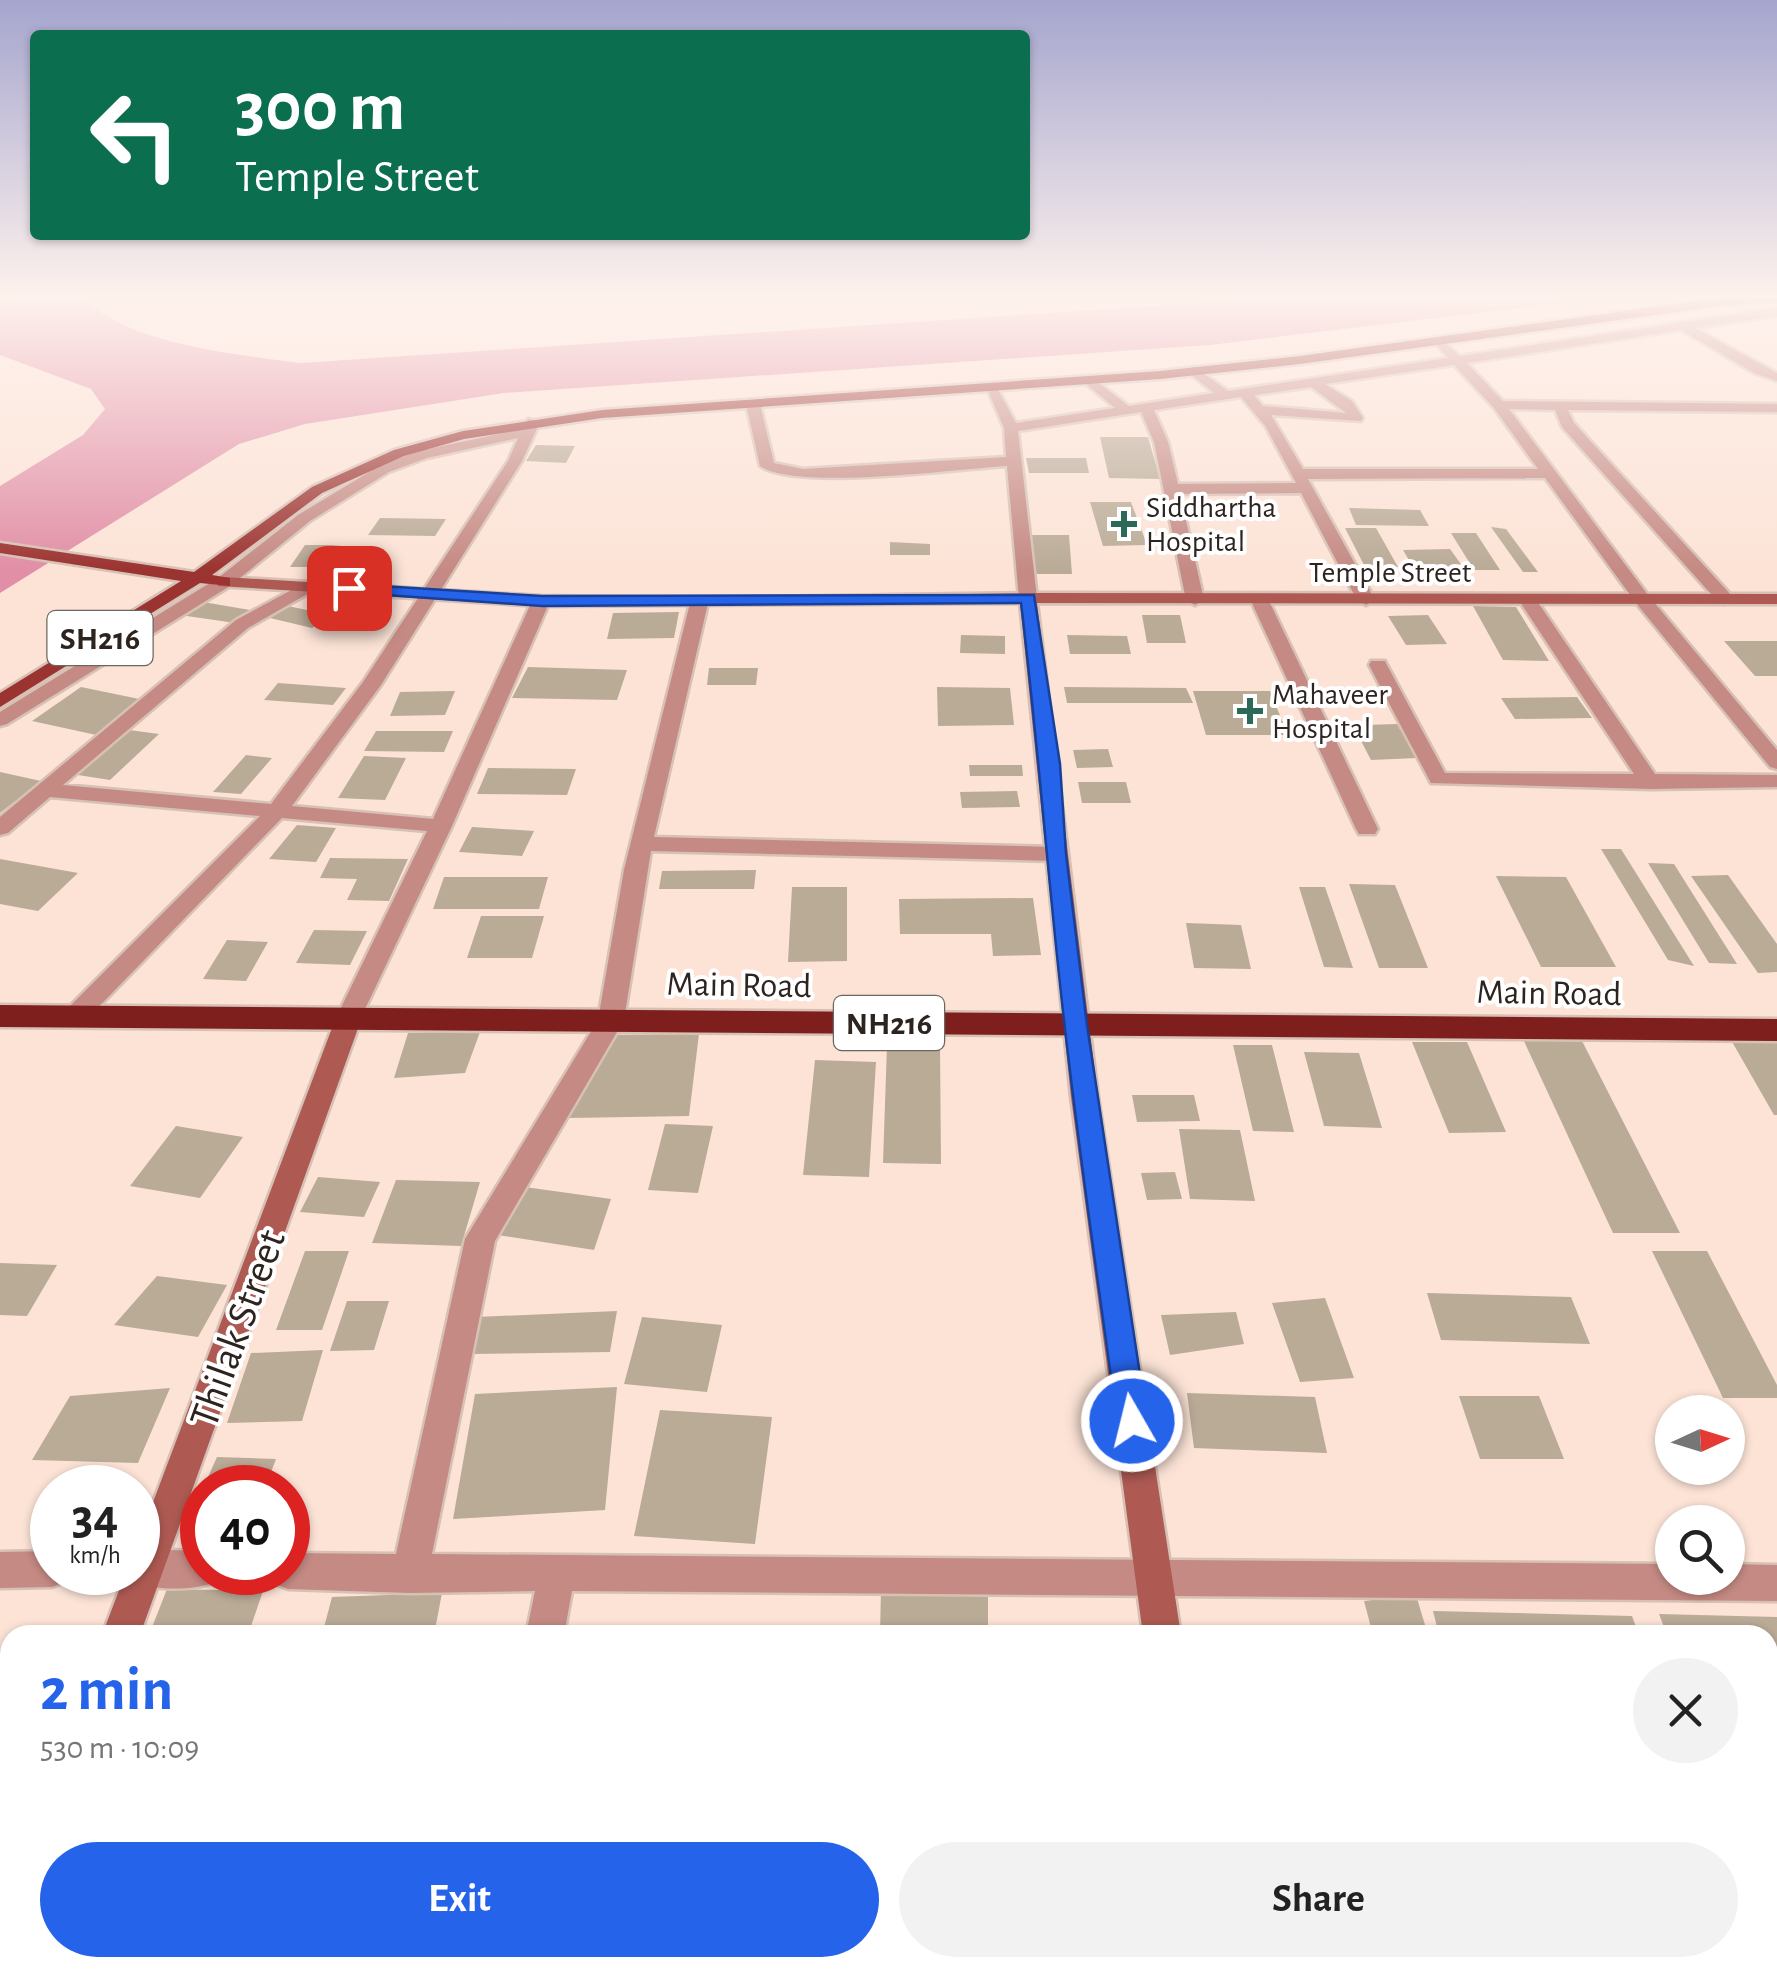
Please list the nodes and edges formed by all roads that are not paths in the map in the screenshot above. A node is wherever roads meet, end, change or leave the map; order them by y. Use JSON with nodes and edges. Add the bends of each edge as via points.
{"nodes":[{"id":1,"x":1020,"y":387,"type":"edge"},
{"id":2,"x":1098,"y":387,"type":"edge"},
{"id":3,"x":1215,"y":387,"type":"edge"},
{"id":4,"x":1284,"y":387,"type":"edge"},
{"id":5,"x":1322,"y":387,"type":"edge"},
{"id":6,"x":1483,"y":387,"type":"edge"},
{"id":7,"x":990,"y":390,"type":"junction"},
{"id":8,"x":1245,"y":394,"type":"junction"},
{"id":9,"x":1227,"y":397,"type":"junction"},
{"id":10,"x":753,"y":404,"type":"junction"},
{"id":11,"x":1499,"y":405,"type":"junction"},
{"id":12,"x":1560,"y":406,"type":"junction"},
{"id":13,"x":1146,"y":408,"type":"junction"},
{"id":14,"x":1777,"y":408,"type":"edge"},
{"id":15,"x":1126,"y":410,"type":"junction"},
{"id":16,"x":1262,"y":410,"type":"junction"},
{"id":17,"x":531,"y":427,"type":"junction"},
{"id":18,"x":1010,"y":428,"type":"junction"},
{"id":19,"x":1014,"y":461,"type":"junction"},
{"id":20,"x":1550,"y":474,"type":"junction"},
{"id":21,"x":1303,"y":481,"type":"junction"},
{"id":22,"x":1171,"y":489,"type":"junction"},
{"id":23,"x":0,"y":548,"type":"edge"},
{"id":24,"x":200,"y":576,"type":"junction"},
{"id":25,"x":224,"y":582,"type":"junction"},
{"id":26,"x":310,"y":585,"type":"junction"},
{"id":27,"x":428,"y":595,"type":"junction"},
{"id":28,"x":1028,"y":598,"type":"junction"},
{"id":29,"x":1527,"y":599,"type":"junction"},
{"id":30,"x":1642,"y":599,"type":"junction"},
{"id":31,"x":1725,"y":599,"type":"junction"},
{"id":32,"x":1777,"y":599,"type":"edge"},
{"id":33,"x":1195,"y":600,"type":"junction"},
{"id":34,"x":1366,"y":600,"type":"junction"},
{"id":35,"x":542,"y":601,"type":"junction"},
{"id":36,"x":1260,"y":601,"type":"junction"},
{"id":37,"x":699,"y":603,"type":"junction"},
{"id":38,"x":1378,"y":664,"type":"dead end"},
{"id":39,"x":0,"y":701,"type":"edge"},
{"id":40,"x":0,"y":720,"type":"edge"},
{"id":41,"x":1777,"y":762,"type":"edge"},
{"id":42,"x":1777,"y":782,"type":"edge"},
{"id":43,"x":1651,"y":783,"type":"junction"},
{"id":44,"x":44,"y":790,"type":"junction"},
{"id":45,"x":277,"y":811,"type":"junction"},
{"id":46,"x":441,"y":826,"type":"junction"},
{"id":47,"x":0,"y":828,"type":"edge"},
{"id":48,"x":1367,"y":829,"type":"dead end"},
{"id":49,"x":641,"y":844,"type":"junction"},
{"id":50,"x":1056,"y":854,"type":"junction"},
{"id":51,"x":0,"y":1016,"type":"edge"},
{"id":52,"x":73,"y":1018,"type":"junction"},
{"id":53,"x":348,"y":1020,"type":"junction"},
{"id":54,"x":611,"y":1020,"type":"junction"},
{"id":55,"x":1076,"y":1025,"type":"junction"},
{"id":56,"x":1777,"y":1030,"type":"edge"},
{"id":57,"x":160,"y":1522,"type":"edge"},
{"id":58,"x":30,"y":1569,"type":"edge"},
{"id":59,"x":0,"y":1570,"type":"edge"},
{"id":60,"x":310,"y":1573,"type":"edge"},
{"id":61,"x":557,"y":1574,"type":"junction"},
{"id":62,"x":410,"y":1575,"type":"junction"},
{"id":63,"x":1154,"y":1579,"type":"junction"},
{"id":64,"x":1777,"y":1583,"type":"edge"},
{"id":65,"x":134,"y":1595,"type":"edge"},
{"id":66,"x":124,"y":1625,"type":"edge"},
{"id":67,"x":547,"y":1625,"type":"edge"},
{"id":68,"x":1161,"y":1625,"type":"edge"}],
"edges":[{"from":1,"to":7,"type":"main road","number":"SH216"},
{"from":2,"to":15,"type":"street"},
{"from":3,"to":9,"type":"street"},
{"from":4,"to":8,"type":"street"},
{"from":5,"to":16,"type":"street","via":[[1356,418]]},
{"from":6,"to":11,"type":"street"},
{"from":7,"to":10,"type":"main road","number":"SH216"},
{"from":7,"to":18,"type":"street"},
{"from":8,"to":9,"type":"street"},
{"from":8,"to":16,"type":"street"},
{"from":9,"to":13,"type":"street"},
{"from":10,"to":17,"type":"main road","number":"SH216"},
{"from":10,"to":19,"type":"street","via":[[767,466],[784,472]]},
{"from":11,"to":12,"type":"street"},
{"from":11,"to":20,"type":"street"},
{"from":12,"to":14,"type":"street"},
{"from":12,"to":31,"type":"street","via":[[1567,424]]},
{"from":13,"to":15,"type":"street"},
{"from":13,"to":22,"type":"street"},
{"from":15,"to":18,"type":"street"},
{"from":16,"to":21,"type":"street"},
{"from":17,"to":24,"type":"main road","number":"SH216","via":[[463,435],[352,472],[274,519]]},
{"from":17,"to":25,"type":"street","via":[[384,470],[304,518]]},
{"from":17,"to":27,"type":"street"},
{"from":18,"to":19,"type":"street"},
{"from":19,"to":28,"type":"street"},
{"from":20,"to":21,"type":"street"},
{"from":20,"to":30,"type":"street"},
{"from":21,"to":22,"type":"street"},
{"from":21,"to":34,"type":"street"},
{"from":22,"to":33,"type":"street"},
{"from":23,"to":24,"type":"main road","number":"SH216"},
{"from":24,"to":25,"type":"main road"},
{"from":24,"to":39,"type":"main road","number":"SH216"},
{"from":25,"to":26,"type":"street","name":"Temple Street"},
{"from":25,"to":40,"type":"street"},
{"from":26,"to":27,"type":"street","name":"Temple Street"},
{"from":26,"to":44,"type":"street","via":[[242,624]]},
{"from":27,"to":35,"type":"street","name":"Temple Street"},
{"from":27,"to":45,"type":"street"},
{"from":28,"to":33,"type":"street","name":"Temple Street"},
{"from":28,"to":37,"type":"street","name":"Temple Street"},
{"from":28,"to":50,"type":"street"},
{"from":29,"to":30,"type":"street","name":"Temple Street"},
{"from":29,"to":34,"type":"street","name":"Temple Street"},
{"from":29,"to":43,"type":"street"},
{"from":30,"to":31,"type":"street","name":"Temple Street"},
{"from":30,"to":41,"type":"street"},
{"from":31,"to":32,"type":"street","name":"Temple Street"},
{"from":33,"to":36,"type":"street","name":"Temple Street"},
{"from":34,"to":36,"type":"street","name":"Temple Street"},
{"from":35,"to":37,"type":"street","name":"Temple Street"},
{"from":35,"to":46,"type":"street"},
{"from":36,"to":48,"type":"street"},
{"from":37,"to":49,"type":"street"},
{"from":38,"to":43,"type":"street","via":[[1438,778]]},
{"from":42,"to":43,"type":"street"},
{"from":44,"to":45,"type":"street"},
{"from":44,"to":47,"type":"street"},
{"from":45,"to":46,"type":"street"},
{"from":45,"to":52,"type":"street"},
{"from":46,"to":53,"type":"street"},
{"from":49,"to":50,"type":"street"},
{"from":49,"to":54,"type":"street"},
{"from":50,"to":55,"type":"street"},
{"from":51,"to":52,"type":"highway","name":"Main Road","number":"NH216"},
{"from":52,"to":53,"type":"highway","name":"Main Road","number":"NH216"},
{"from":53,"to":54,"type":"highway","name":"Main Road","number":"NH216"},
{"from":53,"to":57,"type":"street","name":"Thilak Street"},
{"from":54,"to":55,"type":"highway","name":"Main Road","number":"NH216"},
{"from":54,"to":62,"type":"street","via":[[480,1239]]},
{"from":55,"to":56,"type":"highway","name":"Main Road","number":"NH216"},
{"from":55,"to":63,"type":"street"},
{"from":58,"to":59,"type":"street"},
{"from":60,"to":62,"type":"street"},
{"from":61,"to":62,"type":"street"},
{"from":61,"to":63,"type":"street"},
{"from":61,"to":67,"type":"street"},
{"from":63,"to":64,"type":"street"},
{"from":63,"to":68,"type":"street"},
{"from":65,"to":66,"type":"street","name":"Thilak Street"}]}
